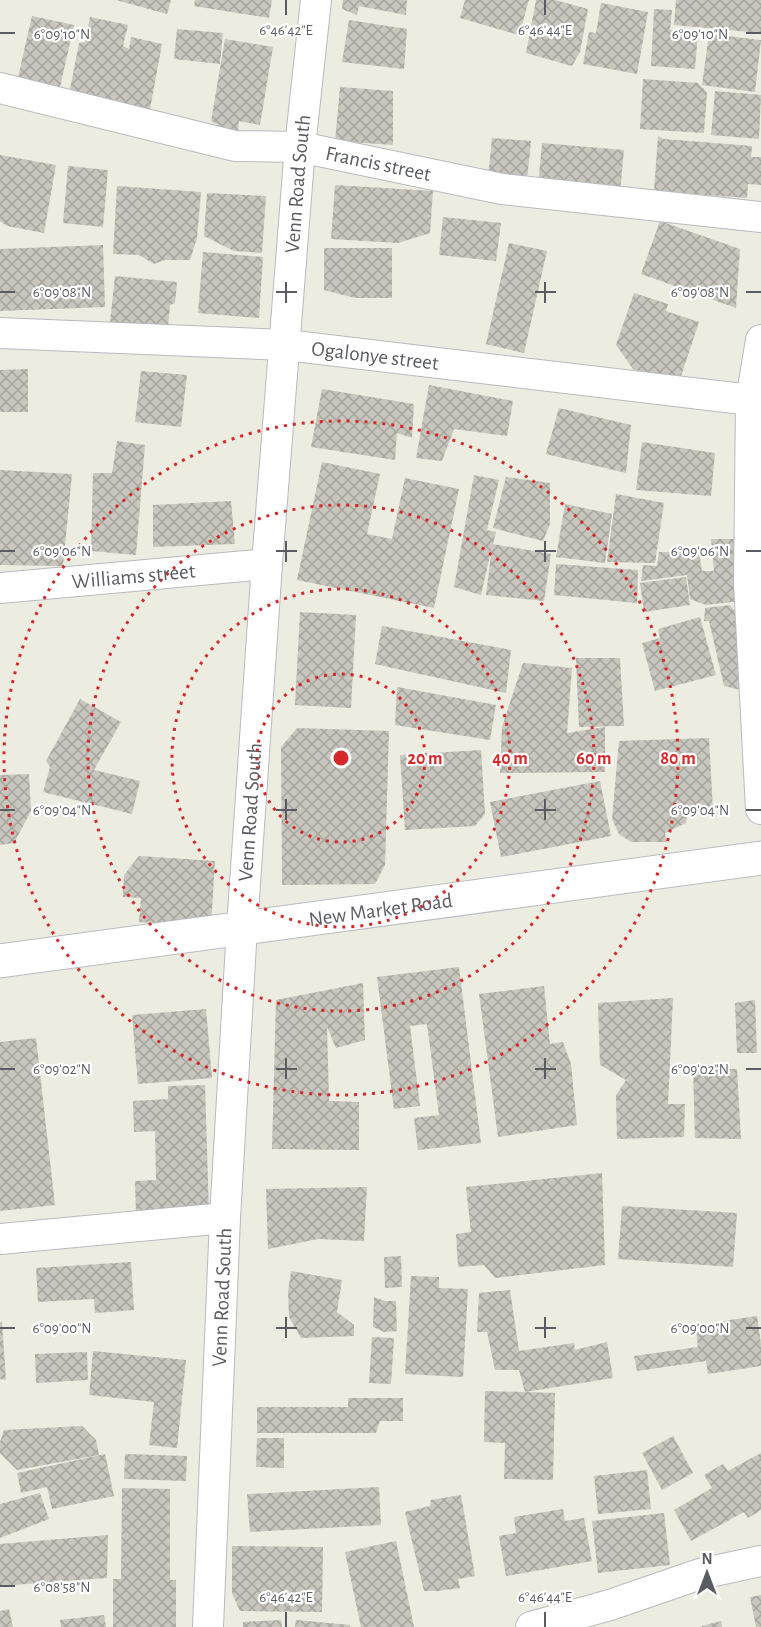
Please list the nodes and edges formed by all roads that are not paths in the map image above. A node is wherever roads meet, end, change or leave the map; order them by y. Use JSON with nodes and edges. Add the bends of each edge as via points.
{"nodes":[{"id":1,"x":316,"y":0,"type":"edge"},
{"id":2,"x":0,"y":88,"type":"edge"},
{"id":3,"x":300,"y":147,"type":"junction"},
{"id":4,"x":761,"y":216,"type":"edge"},
{"id":5,"x":0,"y":333,"type":"edge"},
{"id":6,"x":761,"y":340,"type":"edge"},
{"id":7,"x":286,"y":345,"type":"junction"},
{"id":8,"x":751,"y":400,"type":"junction"},
{"id":9,"x":267,"y":564,"type":"junction"},
{"id":10,"x":0,"y":588,"type":"edge"},
{"id":11,"x":761,"y":809,"type":"edge"},
{"id":12,"x":761,"y":858,"type":"edge"},
{"id":13,"x":242,"y":927,"type":"junction"},
{"id":14,"x":0,"y":961,"type":"edge"},
{"id":15,"x":225,"y":1218,"type":"junction"},
{"id":16,"x":0,"y":1239,"type":"edge"},
{"id":17,"x":761,"y":1561,"type":"edge"},
{"id":18,"x":613,"y":1616,"type":"edge"},
{"id":19,"x":208,"y":1627,"type":"edge"},
{"id":20,"x":531,"y":1627,"type":"edge"}],
"edges":[{"from":1,"to":3,"type":"street","name":"Venn Road South"},
{"from":2,"to":3,"type":"street","name":"Francis street","via":[[235,146]]},
{"from":3,"to":4,"type":"street","name":"Francis street","via":[[502,189]]},
{"from":3,"to":7,"type":"street","name":"Venn Road South"},
{"from":5,"to":7,"type":"street","name":"Ogalonye street"},
{"from":6,"to":8,"type":"street"},
{"from":7,"to":8,"type":"street","name":"Ogalonye street"},
{"from":7,"to":9,"type":"street","name":"Venn Road South"},
{"from":8,"to":11,"type":"street","via":[[749,583]]},
{"from":9,"to":10,"type":"street","name":"Williams street"},
{"from":9,"to":13,"type":"street","name":"Venn Road South"},
{"from":12,"to":13,"type":"street","name":"New Market Road"},
{"from":13,"to":14,"type":"street","name":"New Market Road"},
{"from":13,"to":15,"type":"street","name":"Venn Road South"},
{"from":15,"to":16,"type":"street"},
{"from":15,"to":19,"type":"street","name":"Venn Road South"},
{"from":17,"to":18,"type":"street","via":[[700,1574]]},
{"from":18,"to":20,"type":"street"}]}
